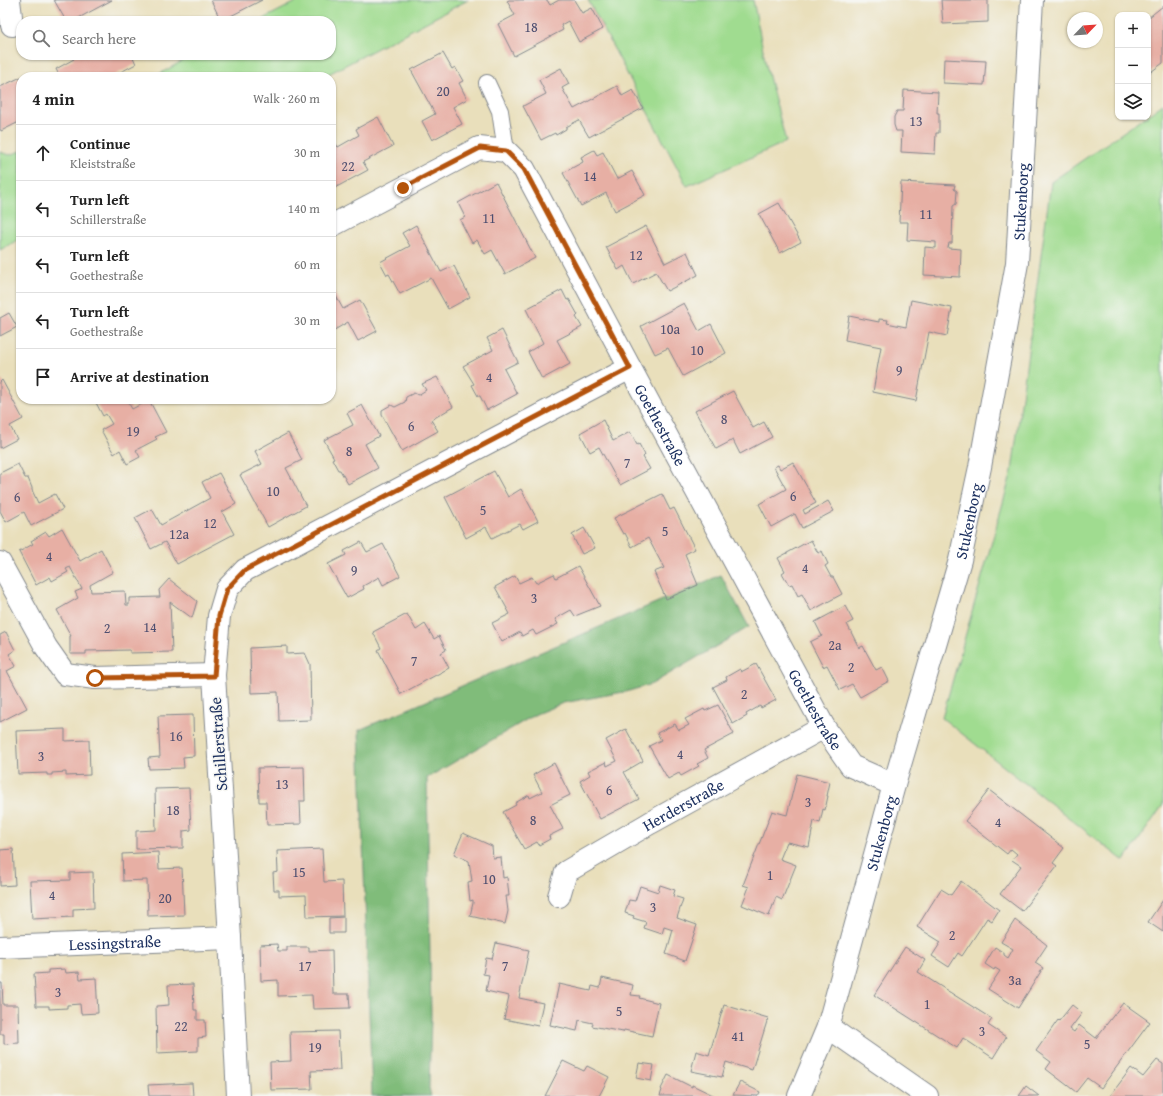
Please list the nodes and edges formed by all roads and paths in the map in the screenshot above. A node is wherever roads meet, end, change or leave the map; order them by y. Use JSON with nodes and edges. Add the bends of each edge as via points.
{"nodes":[{"id":1,"x":9,"y":0,"type":"edge"},
{"id":2,"x":1032,"y":0,"type":"edge"},
{"id":3,"x":12,"y":25,"type":"dead end"},
{"id":4,"x":487,"y":83,"type":"dead end"},
{"id":5,"x":506,"y":151,"type":"junction"},
{"id":6,"x":336,"y":223,"type":"edge"},
{"id":7,"x":630,"y":368,"type":"junction"},
{"id":8,"x":0,"y":563,"type":"edge"},
{"id":9,"x":214,"y":676,"type":"junction"},
{"id":10,"x":824,"y":727,"type":"junction"},
{"id":11,"x":894,"y":785,"type":"junction"},
{"id":12,"x":559,"y":896,"type":"dead end"},
{"id":13,"x":230,"y":938,"type":"junction"},
{"id":14,"x":0,"y":947,"type":"edge"},
{"id":15,"x":828,"y":1027,"type":"junction"},
{"id":16,"x":238,"y":1096,"type":"edge"},
{"id":17,"x":799,"y":1096,"type":"edge"},
{"id":18,"x":927,"y":1096,"type":"edge"}],
"edges":[{"from":1,"to":3,"type":"street"},
{"from":2,"to":11,"type":"street","name":"Stukenborg","via":[[1017,263],[980,467],[960,560]]},
{"from":4,"to":5,"type":"lane","via":[[500,111]]},
{"from":5,"to":6,"type":"street","via":[[480,148]]},
{"from":5,"to":7,"type":"street","name":"Goethestraße","via":[[524,169]]},
{"from":7,"to":9,"type":"street","name":"Schillerstraße","via":[[245,570],[227,589],[219,616]]},
{"from":7,"to":10,"type":"street","name":"Goethestraße"},
{"from":8,"to":9,"type":"street","via":[[46,647],[65,674],[95,678]]},
{"from":9,"to":13,"type":"street","name":"Schillerstraße"},
{"from":10,"to":11,"type":"street","name":"Goethestraße","via":[[851,766]]},
{"from":10,"to":12,"type":"street","name":"Herderstraße","via":[[566,872]]},
{"from":11,"to":15,"type":"street","name":"Stukenborg"},
{"from":13,"to":14,"type":"street","name":"Lessingstraße"},
{"from":13,"to":16,"type":"street","name":"Schillerstraße"},
{"from":15,"to":17,"type":"street","name":"Stukenborg"},
{"from":15,"to":18,"type":"street"}]}
